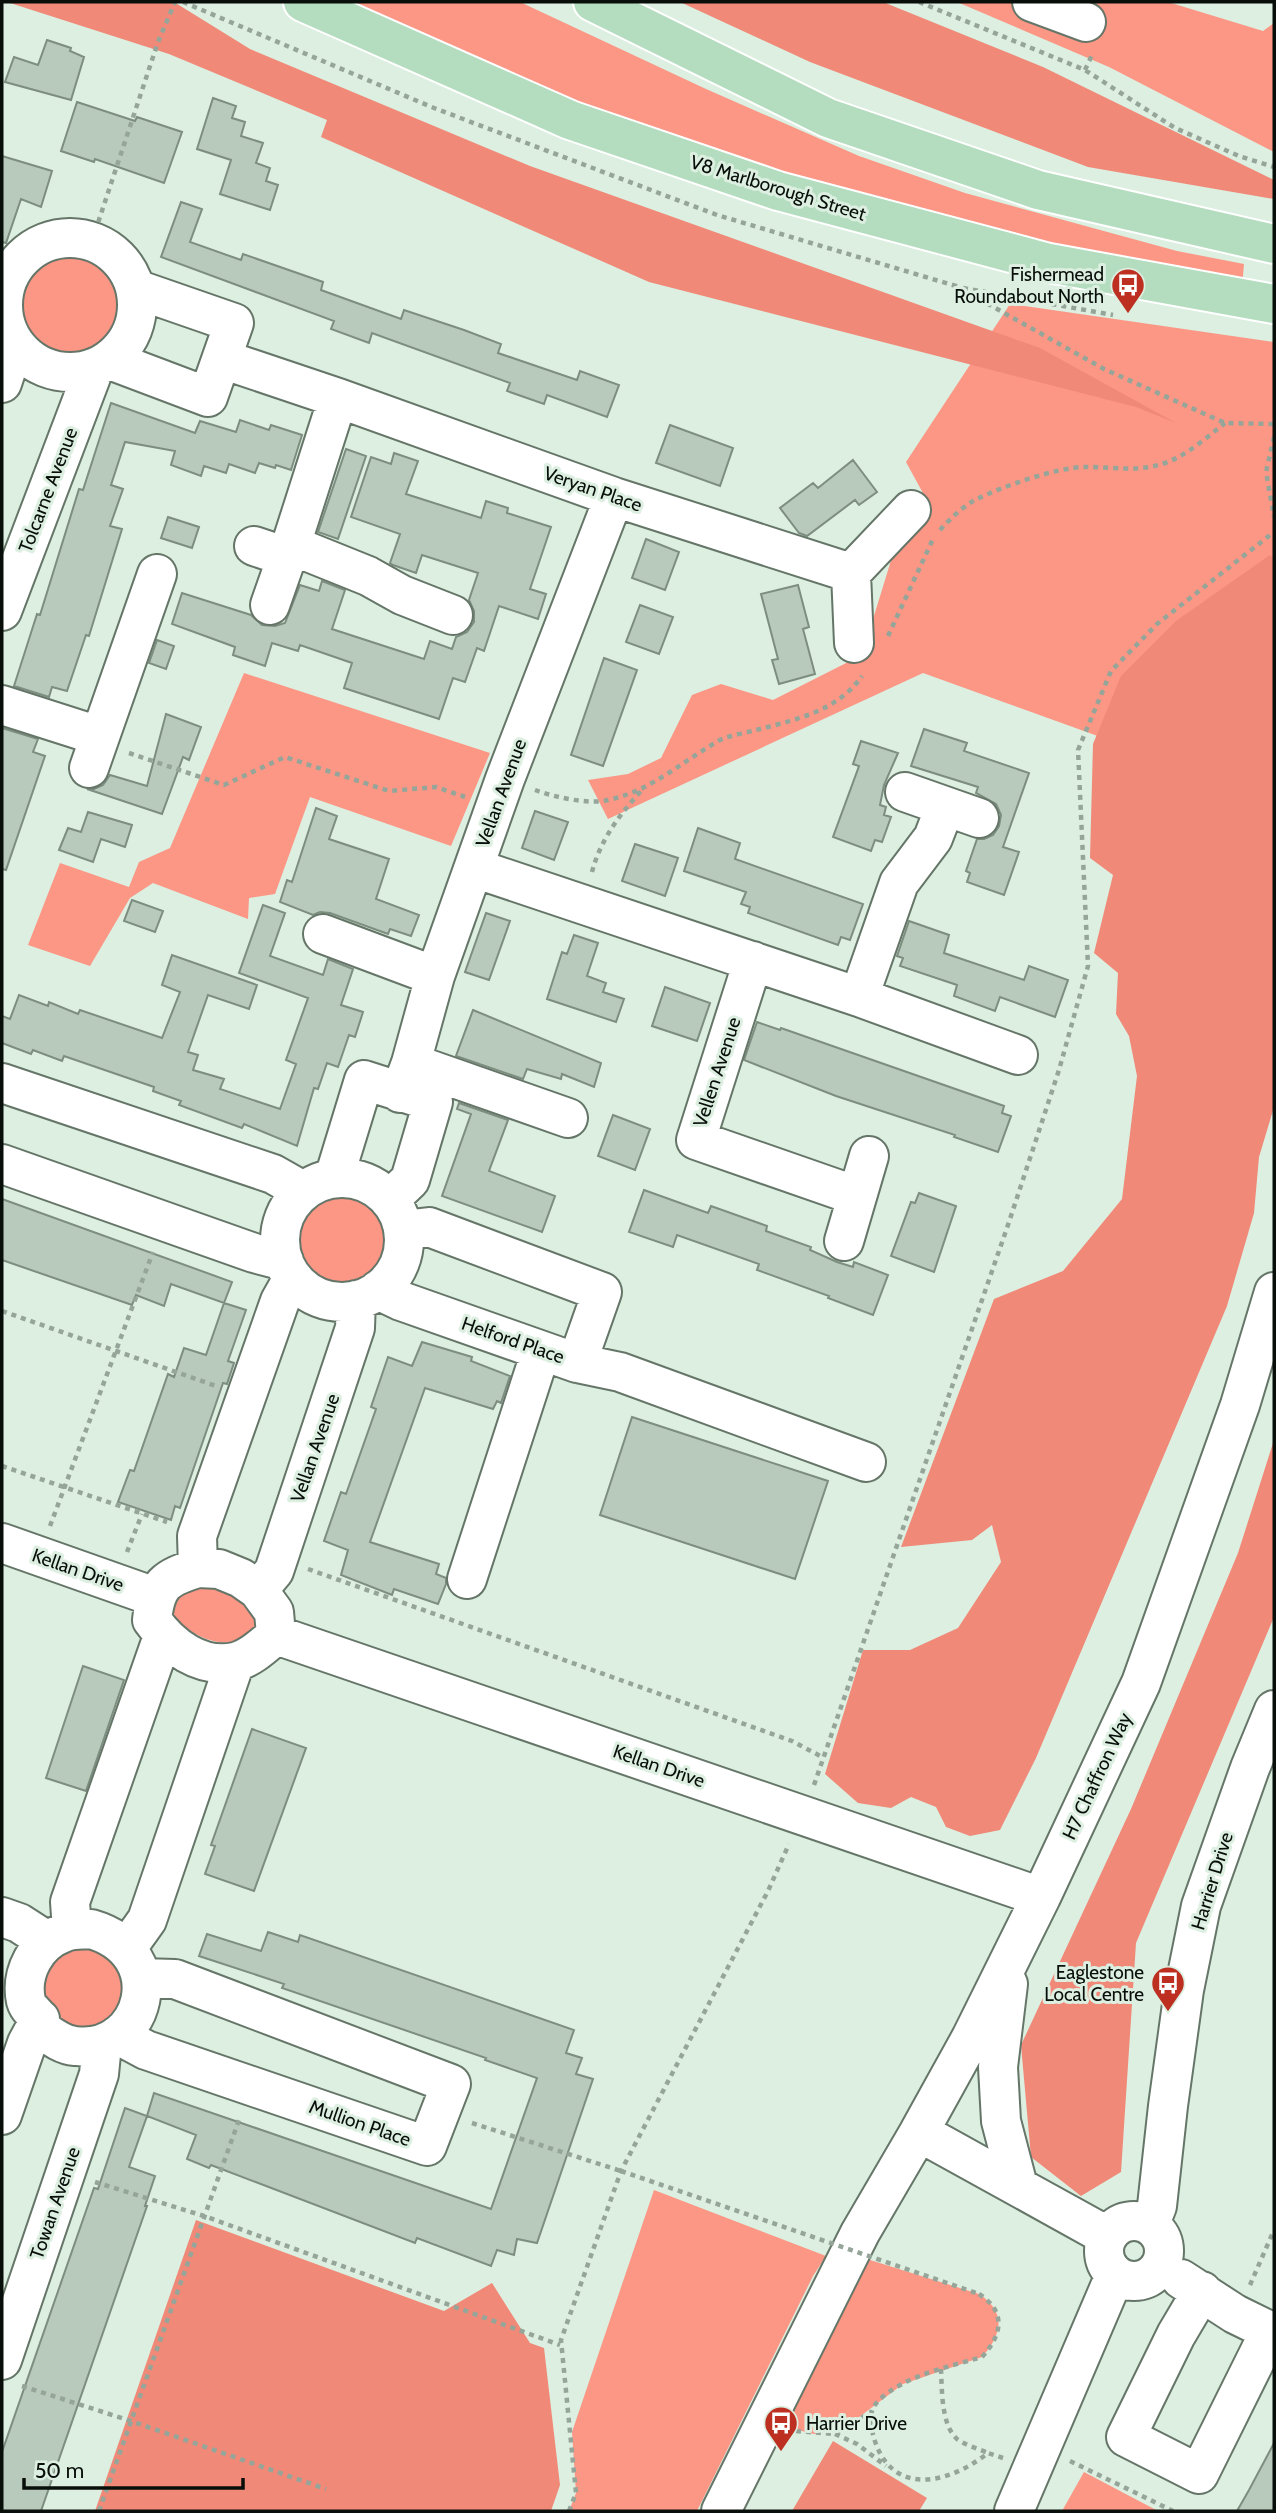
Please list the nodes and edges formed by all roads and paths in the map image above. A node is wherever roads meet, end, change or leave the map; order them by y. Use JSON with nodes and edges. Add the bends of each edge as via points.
{"nodes":[{"id":1,"x":175,"y":2,"type":"edge"},
{"id":2,"x":183,"y":2,"type":"edge"},
{"id":3,"x":303,"y":2,"type":"edge"},
{"id":4,"x":593,"y":2,"type":"edge"},
{"id":5,"x":919,"y":2,"type":"edge"},
{"id":6,"x":1274,"y":167,"type":"edge"},
{"id":7,"x":92,"y":241,"type":"junction"},
{"id":8,"x":1268,"y":243,"type":"edge"},
{"id":9,"x":15,"y":246,"type":"edge"},
{"id":10,"x":956,"y":286,"type":"junction"},
{"id":11,"x":136,"y":289,"type":"junction"},
{"id":12,"x":1263,"y":302,"type":"edge"},
{"id":13,"x":1113,"y":315,"type":"dead end"},
{"id":14,"x":7,"y":331,"type":"edge"},
{"id":15,"x":222,"y":359,"type":"junction"},
{"id":16,"x":102,"y":364,"type":"junction"},
{"id":17,"x":2,"y":383,"type":"edge"},
{"id":18,"x":338,"y":398,"type":"junction"},
{"id":19,"x":1274,"y":424,"type":"edge"},
{"id":20,"x":1274,"y":437,"type":"edge"},
{"id":21,"x":614,"y":497,"type":"junction"},
{"id":22,"x":911,"y":510,"type":"dead end"},
{"id":23,"x":1274,"y":517,"type":"edge"},
{"id":24,"x":1274,"y":532,"type":"edge"},
{"id":25,"x":277,"y":549,"type":"junction"},
{"id":26,"x":157,"y":573,"type":"dead end"},
{"id":27,"x":850,"y":573,"type":"junction"},
{"id":28,"x":270,"y":605,"type":"dead end"},
{"id":29,"x":2,"y":611,"type":"edge"},
{"id":30,"x":453,"y":615,"type":"dead end"},
{"id":31,"x":853,"y":643,"type":"dead end"},
{"id":32,"x":2,"y":705,"type":"edge"},
{"id":33,"x":94,"y":752,"type":"junction"},
{"id":34,"x":641,"y":790,"type":"dead end"},
{"id":35,"x":905,"y":792,"type":"dead end"},
{"id":36,"x":495,"y":808,"type":"junction"},
{"id":37,"x":474,"y":868,"type":"junction"},
{"id":38,"x":583,"y":905,"type":"junction"},
{"id":39,"x":323,"y":934,"type":"dead end"},
{"id":40,"x":753,"y":961,"type":"junction"},
{"id":41,"x":435,"y":976,"type":"junction"},
{"id":42,"x":859,"y":997,"type":"junction"},
{"id":43,"x":1018,"y":1055,"type":"dead end"},
{"id":44,"x":406,"y":1078,"type":"junction"},
{"id":45,"x":2,"y":1083,"type":"edge"},
{"id":46,"x":568,"y":1118,"type":"dead end"},
{"id":47,"x":869,"y":1156,"type":"dead end"},
{"id":48,"x":2,"y":1164,"type":"edge"},
{"id":49,"x":319,"y":1185,"type":"junction"},
{"id":50,"x":857,"y":1196,"type":"junction"},
{"id":51,"x":396,"y":1215,"type":"junction"},
{"id":52,"x":844,"y":1241,"type":"dead end"},
{"id":53,"x":156,"y":1244,"type":"dead end"},
{"id":54,"x":288,"y":1269,"type":"junction"},
{"id":55,"x":1274,"y":1292,"type":"edge"},
{"id":56,"x":367,"y":1295,"type":"junction"},
{"id":57,"x":2,"y":1311,"type":"edge"},
{"id":58,"x":117,"y":1351,"type":"junction"},
{"id":59,"x":541,"y":1351,"type":"junction"},
{"id":60,"x":577,"y":1363,"type":"junction"},
{"id":61,"x":225,"y":1389,"type":"dead end"},
{"id":62,"x":866,"y":1462,"type":"dead end"},
{"id":63,"x":2,"y":1466,"type":"edge"},
{"id":64,"x":64,"y":1488,"type":"junction"},
{"id":65,"x":142,"y":1514,"type":"junction"},
{"id":66,"x":176,"y":1526,"type":"dead end"},
{"id":67,"x":2,"y":1543,"type":"edge"},
{"id":68,"x":39,"y":1556,"type":"junction"},
{"id":69,"x":278,"y":1559,"type":"junction"},
{"id":70,"x":198,"y":1568,"type":"junction"},
{"id":71,"x":467,"y":1579,"type":"dead end"},
{"id":72,"x":115,"y":1583,"type":"junction"},
{"id":73,"x":258,"y":1590,"type":"junction"},
{"id":74,"x":155,"y":1597,"type":"junction"},
{"id":75,"x":276,"y":1635,"type":"junction"},
{"id":76,"x":163,"y":1636,"type":"junction"},
{"id":77,"x":235,"y":1662,"type":"junction"},
{"id":78,"x":1274,"y":1710,"type":"edge"},
{"id":79,"x":824,"y":1758,"type":"junction"},
{"id":80,"x":1262,"y":1772,"type":"edge"},
{"id":81,"x":802,"y":1815,"type":"junction"},
{"id":82,"x":1041,"y":1897,"type":"junction"},
{"id":83,"x":2,"y":1917,"type":"edge"},
{"id":84,"x":60,"y":1935,"type":"junction"},
{"id":85,"x":1010,"y":1959,"type":"junction"},
{"id":86,"x":134,"y":1963,"type":"junction"},
{"id":87,"x":23,"y":2008,"type":"edge"},
{"id":88,"x":110,"y":2040,"type":"junction"},
{"id":89,"x":251,"y":2085,"type":"junction"},
{"id":90,"x":441,"y":2113,"type":"junction"},
{"id":91,"x":2,"y":2115,"type":"edge"},
{"id":92,"x":919,"y":2132,"type":"junction"},
{"id":93,"x":621,"y":2171,"type":"junction"},
{"id":94,"x":64,"y":2172,"type":"junction"},
{"id":95,"x":1018,"y":2186,"type":"junction"},
{"id":96,"x":204,"y":2216,"type":"junction"},
{"id":97,"x":1150,"y":2224,"type":"junction"},
{"id":98,"x":1274,"y":2230,"type":"edge"},
{"id":99,"x":1107,"y":2236,"type":"junction"},
{"id":100,"x":1160,"y":2268,"type":"junction"},
{"id":101,"x":1115,"y":2275,"type":"junction"},
{"id":102,"x":1202,"y":2291,"type":"junction"},
{"id":103,"x":1235,"y":2314,"type":"junction"},
{"id":104,"x":1272,"y":2332,"type":"edge"},
{"id":105,"x":560,"y":2345,"type":"junction"},
{"id":106,"x":941,"y":2369,"type":"junction"},
{"id":107,"x":8,"y":2372,"type":"edge"},
{"id":108,"x":871,"y":2412,"type":"junction"},
{"id":109,"x":131,"y":2421,"type":"junction"},
{"id":110,"x":765,"y":2422,"type":"junction"},
{"id":111,"x":835,"y":2434,"type":"junction"},
{"id":112,"x":988,"y":2453,"type":"junction"},
{"id":113,"x":1040,"y":2453,"type":"junction"},
{"id":114,"x":890,"y":2469,"type":"junction"},
{"id":115,"x":326,"y":2489,"type":"dead end"},
{"id":116,"x":99,"y":2511,"type":"edge"},
{"id":117,"x":569,"y":2511,"type":"edge"},
{"id":118,"x":721,"y":2511,"type":"edge"},
{"id":119,"x":1014,"y":2511,"type":"edge"},
{"id":120,"x":1173,"y":2511,"type":"edge"}],
"edges":[{"from":1,"to":7,"type":"path"},
{"from":2,"to":10,"type":"path","via":[[434,108],[704,210]]},
{"from":3,"to":12,"type":"main road","name":"V8 Marlborough Street","via":[[570,120],[778,191],[1049,263]]},
{"from":4,"to":8,"type":"main road","via":[[828,118],[1038,190]]},
{"from":5,"to":6,"type":"path","via":[[1086,70],[1175,128]]},
{"from":7,"to":9,"type":"street","via":[[73,238]]},
{"from":7,"to":11,"type":"street","via":[[122,262]]},
{"from":9,"to":14,"type":"street","via":[[16,265],[2,301]]},
{"from":10,"to":13,"type":"path"},
{"from":10,"to":19,"type":"path","via":[[1104,369],[1225,423]]},
{"from":11,"to":15,"type":"street","via":[[234,323]]},
{"from":11,"to":16,"type":"street","via":[[134,328],[125,346]]},
{"from":14,"to":16,"type":"street","via":[[30,360],[50,370],[72,373]]},
{"from":14,"to":17,"type":"street"},
{"from":15,"to":16,"type":"street","via":[[208,397]]},
{"from":15,"to":18,"type":"street","name":"Veryan Place"},
{"from":16,"to":29,"type":"street","name":"Tolcarne Avenue"},
{"from":18,"to":21,"type":"street","name":"Veryan Place"},
{"from":18,"to":25,"type":"street"},
{"from":20,"to":23,"type":"path","via":[[1266,472]]},
{"from":21,"to":27,"type":"street","name":"Veryan Place"},
{"from":21,"to":36,"type":"street","name":"Vellan Avenue"},
{"from":22,"to":27,"type":"street"},
{"from":24,"to":79,"type":"path","via":[[1157,624],[1111,671],[1078,750],[1088,965],[1055,1082]]},
{"from":25,"to":28,"type":"street"},
{"from":25,"to":30,"type":"street","via":[[368,576]]},
{"from":26,"to":33,"type":"street"},
{"from":27,"to":31,"type":"street"},
{"from":32,"to":33,"type":"street"},
{"from":33,"to":36,"type":"path","via":[[122,751],[224,785],[285,757],[389,791],[436,787]]},
{"from":34,"to":38,"type":"path","via":[[617,818],[600,850]]},
{"from":35,"to":42,"type":"street","via":[[962,813],[933,838],[900,883]]},
{"from":36,"to":37,"type":"street","name":"Vellan Avenue"},
{"from":37,"to":38,"type":"street"},
{"from":37,"to":41,"type":"street","name":"Vellan Avenue"},
{"from":38,"to":40,"type":"street"},
{"from":39,"to":41,"type":"street"},
{"from":40,"to":42,"type":"street"},
{"from":40,"to":50,"type":"street","name":"Vellen Avenue","via":[[695,1140]]},
{"from":41,"to":44,"type":"street","name":"Vellan Avenue"},
{"from":42,"to":43,"type":"street"},
{"from":44,"to":46,"type":"street"},
{"from":44,"to":49,"type":"street","via":[[364,1080]]},
{"from":44,"to":51,"type":"street","via":[[433,1102]]},
{"from":45,"to":49,"type":"street","via":[[273,1174]]},
{"from":47,"to":50,"type":"street"},
{"from":48,"to":54,"type":"street","name":"Helford Place"},
{"from":49,"to":51,"type":"street","via":[[355,1179],[374,1186]]},
{"from":49,"to":54,"type":"street","via":[[290,1205],[282,1223],[280,1242]]},
{"from":50,"to":52,"type":"street"},
{"from":51,"to":56,"type":"street","via":[[403,1253],[394,1274]]},
{"from":51,"to":60,"type":"street","name":"Helford Place","via":[[603,1292]]},
{"from":53,"to":58,"type":"path"},
{"from":54,"to":56,"type":"street","name":"Helford Place","via":[[306,1290],[321,1298],[338,1302]]},
{"from":54,"to":70,"type":"street","via":[[197,1536]]},
{"from":55,"to":82,"type":"street","name":"H7 Chaffron Way","via":[[1240,1405],[1141,1683]]},
{"from":56,"to":59,"type":"street","name":"Helford Place","via":[[401,1301]]},
{"from":56,"to":69,"type":"street","name":"Vellan Avenue"},
{"from":57,"to":58,"type":"path"},
{"from":58,"to":61,"type":"path"},
{"from":58,"to":64,"type":"path"},
{"from":59,"to":60,"type":"street","name":"Helford Place"},
{"from":59,"to":71,"type":"street"},
{"from":60,"to":62,"type":"street","via":[[620,1372]]},
{"from":63,"to":64,"type":"path"},
{"from":64,"to":65,"type":"path"},
{"from":64,"to":68,"type":"path"},
{"from":65,"to":66,"type":"path"},
{"from":65,"to":72,"type":"path"},
{"from":67,"to":68,"type":"street","name":"Kellan Drive"},
{"from":68,"to":72,"type":"street","name":"Kellan Drive"},
{"from":69,"to":73,"type":"street","name":"Vellan Avenue"},
{"from":69,"to":79,"type":"path","via":[[792,1741]]},
{"from":70,"to":73,"type":"street","via":[[219,1569]]},
{"from":70,"to":74,"type":"street","via":[[172,1576]]},
{"from":72,"to":74,"type":"street","name":"Kellan Drive"},
{"from":73,"to":75,"type":"street","via":[[274,1612]]},
{"from":74,"to":76,"type":"street","via":[[152,1620]]},
{"from":75,"to":77,"type":"street","via":[[257,1652]]},
{"from":75,"to":81,"type":"street","name":"Kellan Drive"},
{"from":76,"to":77,"type":"street","via":[[181,1651],[209,1662]]},
{"from":76,"to":84,"type":"street"},
{"from":77,"to":86,"type":"street"},
{"from":78,"to":80,"type":"street","name":"Harrier Drive"},
{"from":79,"to":81,"type":"path"},
{"from":80,"to":97,"type":"street","name":"Harrier Drive","via":[[1201,1906],[1181,2016],[1157,2206]]},
{"from":81,"to":82,"type":"street","name":"Kellan Drive"},
{"from":81,"to":93,"type":"path","via":[[768,1891]]},
{"from":82,"to":85,"type":"street","name":"H7 Chaffron Way"},
{"from":83,"to":84,"type":"street"},
{"from":84,"to":86,"type":"street","via":[[90,1929],[108,1934]]},
{"from":84,"to":87,"type":"street","via":[[32,1958]]},
{"from":85,"to":92,"type":"street","name":"H7 Chaffron Way"},
{"from":85,"to":95,"type":"street","via":[[998,2067],[1001,2121]]},
{"from":86,"to":88,"type":"street","via":[[142,1996],[134,2017]]},
{"from":86,"to":90,"type":"street","name":"Mullion Place","via":[[451,2084]]},
{"from":87,"to":88,"type":"street","via":[[58,2041],[75,2046]]},
{"from":87,"to":91,"type":"street","via":[[27,2043]]},
{"from":88,"to":89,"type":"street","name":"Mullion Place"},
{"from":88,"to":94,"type":"street","name":"Towan Avenue"},
{"from":89,"to":90,"type":"street","name":"Mullion Place","via":[[427,2146]]},
{"from":89,"to":96,"type":"path"},
{"from":90,"to":93,"type":"path"},
{"from":92,"to":95,"type":"street"},
{"from":92,"to":110,"type":"street","name":"H7 Chaffron Way","via":[[860,2233]]},
{"from":93,"to":105,"type":"path"},
{"from":93,"to":106,"type":"path","bridge":true,"via":[[990,2301],[998,2317],[998,2333],[982,2357]]},
{"from":94,"to":96,"type":"path"},
{"from":94,"to":107,"type":"street","name":"Towan Avenue"},
{"from":95,"to":99,"type":"street"},
{"from":96,"to":105,"type":"path"},
{"from":96,"to":109,"type":"path"},
{"from":97,"to":99,"type":"street","via":[[1135,2220],[1118,2224]]},
{"from":97,"to":100,"type":"street","via":[[1163,2238],[1166,2252]]},
{"from":98,"to":103,"type":"path"},
{"from":99,"to":101,"type":"street","via":[[1105,2262]]},
{"from":100,"to":101,"type":"street","via":[[1148,2279],[1129,2281]]},
{"from":100,"to":102,"type":"street"},
{"from":101,"to":113,"type":"street"},
{"from":102,"to":103,"type":"street"},
{"from":102,"to":104,"type":"street","via":[[1126,2437],[1199,2474]]},
{"from":103,"to":104,"type":"street"},
{"from":105,"to":117,"type":"path","via":[[576,2493]]},
{"from":106,"to":108,"type":"path","via":[[902,2384]]},
{"from":106,"to":112,"type":"path","via":[[950,2428],[958,2439]]},
{"from":107,"to":109,"type":"path"},
{"from":108,"to":111,"type":"path"},
{"from":108,"to":114,"type":"path","via":[[876,2447]]},
{"from":109,"to":115,"type":"path"},
{"from":109,"to":116,"type":"path"},
{"from":110,"to":111,"type":"path"},
{"from":110,"to":118,"type":"street"},
{"from":111,"to":114,"type":"path"},
{"from":112,"to":113,"type":"path","via":[[1014,2462]]},
{"from":112,"to":114,"type":"path","via":[[972,2465],[936,2478],[912,2478]]},
{"from":113,"to":119,"type":"street"},
{"from":113,"to":120,"type":"path","via":[[1048,2451]]}]}
